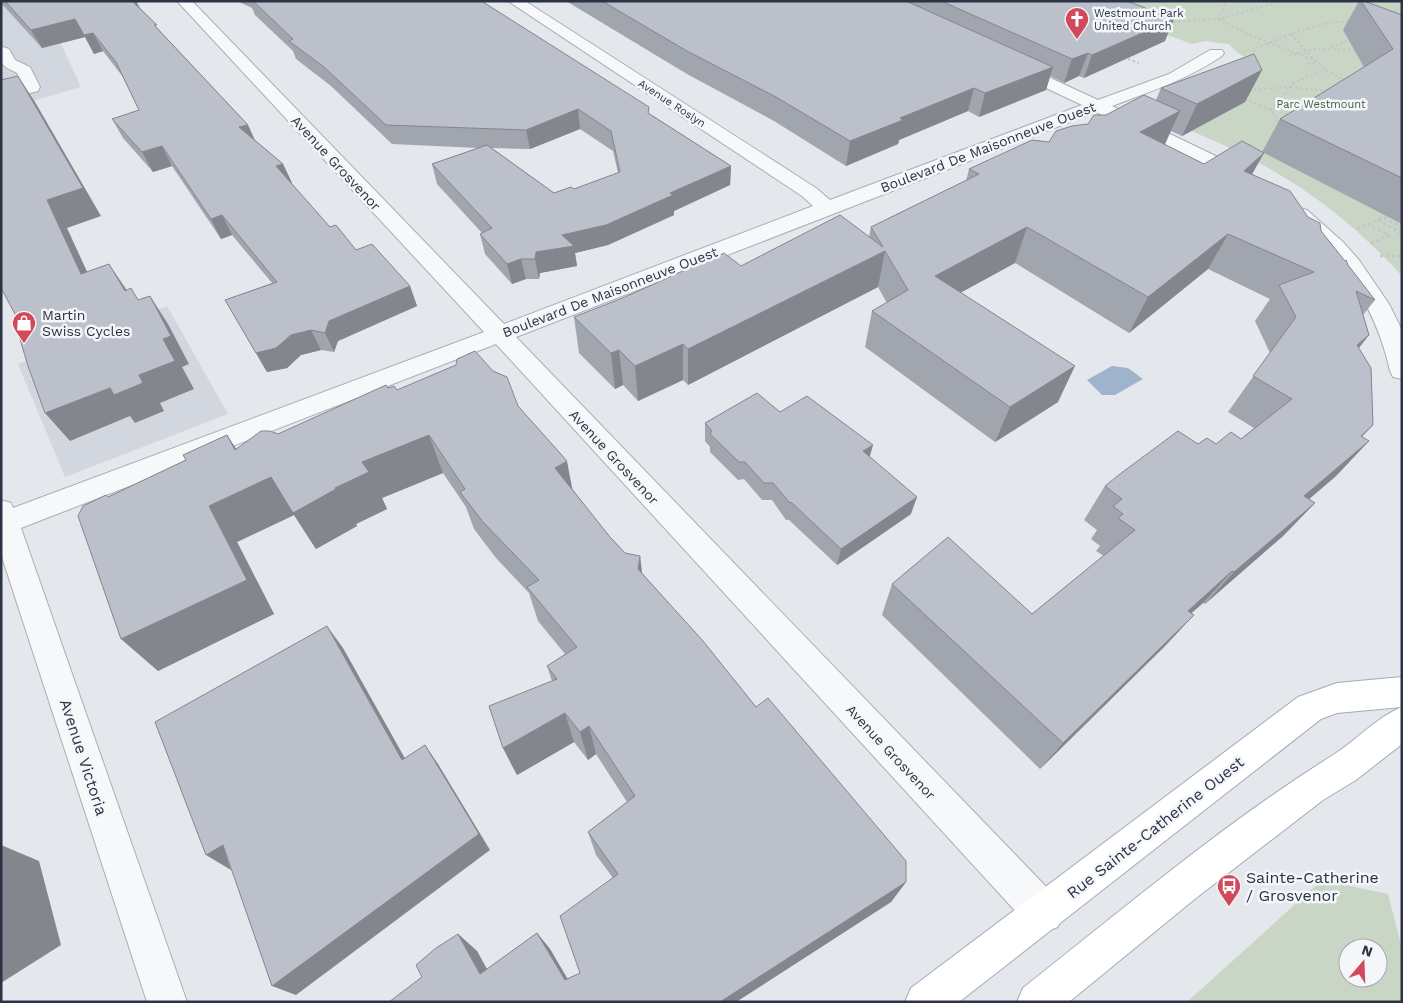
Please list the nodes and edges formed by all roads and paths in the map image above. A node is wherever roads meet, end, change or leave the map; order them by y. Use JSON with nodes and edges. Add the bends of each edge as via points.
{"nodes":[{"id":1,"x":184,"y":1,"type":"edge"},
{"id":2,"x":515,"y":1,"type":"edge"},
{"id":3,"x":1226,"y":1,"type":"edge"},
{"id":4,"x":1282,"y":1,"type":"edge"},
{"id":5,"x":1395,"y":1,"type":"edge"},
{"id":6,"x":1402,"y":4,"type":"edge"},
{"id":7,"x":1402,"y":7,"type":"edge"},
{"id":8,"x":1388,"y":14,"type":"edge"},
{"id":9,"x":1219,"y":20,"type":"junction"},
{"id":10,"x":1358,"y":21,"type":"dead end"},
{"id":11,"x":1161,"y":22,"type":"edge"},
{"id":12,"x":1258,"y":34,"type":"dead end"},
{"id":13,"x":1291,"y":34,"type":"junction"},
{"id":14,"x":1252,"y":36,"type":"junction"},
{"id":15,"x":1352,"y":36,"type":"dead end"},
{"id":16,"x":1268,"y":42,"type":"junction"},
{"id":17,"x":1329,"y":48,"type":"junction"},
{"id":18,"x":1304,"y":50,"type":"junction"},
{"id":19,"x":1358,"y":50,"type":"dead end"},
{"id":20,"x":1,"y":53,"type":"edge"},
{"id":21,"x":1216,"y":53,"type":"dead end"},
{"id":22,"x":1294,"y":53,"type":"junction"},
{"id":23,"x":1289,"y":56,"type":"dead end"},
{"id":24,"x":1249,"y":60,"type":"edge"},
{"id":25,"x":1317,"y":62,"type":"junction"},
{"id":26,"x":1004,"y":63,"type":"edge"},
{"id":27,"x":1308,"y":64,"type":"dead end"},
{"id":28,"x":1326,"y":70,"type":"junction"},
{"id":29,"x":1352,"y":84,"type":"edge"},
{"id":30,"x":1290,"y":87,"type":"junction"},
{"id":31,"x":1248,"y":90,"type":"edge"},
{"id":32,"x":1334,"y":91,"type":"edge"},
{"id":33,"x":1,"y":95,"type":"edge"},
{"id":34,"x":1242,"y":98,"type":"edge"},
{"id":35,"x":1097,"y":106,"type":"junction"},
{"id":36,"x":1271,"y":110,"type":"junction"},
{"id":37,"x":1283,"y":128,"type":"dead end"},
{"id":38,"x":1264,"y":188,"type":"edge"},
{"id":39,"x":1286,"y":204,"type":"edge"},
{"id":40,"x":827,"y":208,"type":"junction"},
{"id":41,"x":1378,"y":220,"type":"junction"},
{"id":42,"x":1367,"y":224,"type":"junction"},
{"id":43,"x":1402,"y":227,"type":"edge"},
{"id":44,"x":1353,"y":230,"type":"dead end"},
{"id":45,"x":1402,"y":234,"type":"edge"},
{"id":46,"x":1369,"y":244,"type":"dead end"},
{"id":47,"x":1380,"y":256,"type":"dead end"},
{"id":48,"x":1402,"y":256,"type":"edge"},
{"id":49,"x":499,"y":335,"type":"junction"},
{"id":50,"x":1402,"y":371,"type":"edge"},
{"id":51,"x":3,"y":520,"type":"edge"},
{"id":52,"x":1402,"y":692,"type":"edge"},
{"id":53,"x":1402,"y":724,"type":"edge"},
{"id":54,"x":1044,"y":914,"type":"junction"},
{"id":55,"x":159,"y":998,"type":"edge"},
{"id":56,"x":925,"y":1002,"type":"edge"},
{"id":57,"x":1037,"y":1002,"type":"edge"}],
"edges":[{"from":1,"to":49,"type":"street","name":"Avenue Grosvenor"},
{"from":2,"to":40,"type":"street","name":"Avenue Roslyn","via":[[809,192]]},
{"from":3,"to":9,"type":"path"},
{"from":4,"to":9,"type":"path"},
{"from":5,"to":6,"type":"path"},
{"from":7,"to":8,"type":"path"},
{"from":9,"to":11,"type":"path"},
{"from":9,"to":14,"type":"path"},
{"from":10,"to":13,"type":"path","via":[[1327,23]]},
{"from":12,"to":14,"type":"path"},
{"from":13,"to":16,"type":"path"},
{"from":13,"to":18,"type":"path"},
{"from":14,"to":16,"type":"path"},
{"from":15,"to":17,"type":"path"},
{"from":16,"to":22,"type":"path"},
{"from":16,"to":24,"type":"path","via":[[1254,50]]},
{"from":17,"to":18,"type":"path"},
{"from":17,"to":19,"type":"path"},
{"from":18,"to":22,"type":"path"},
{"from":18,"to":25,"type":"path"},
{"from":20,"to":33,"type":"street","via":[[4,52],[9,62],[24,70],[32,87]]},
{"from":21,"to":35,"type":"street","name":"Boulevard De Maisonneuve Ouest","via":[[1185,72]]},
{"from":22,"to":23,"type":"path"},
{"from":22,"to":25,"type":"path"},
{"from":25,"to":27,"type":"path"},
{"from":25,"to":28,"type":"path"},
{"from":26,"to":35,"type":"street"},
{"from":28,"to":29,"type":"path"},
{"from":28,"to":30,"type":"path"},
{"from":30,"to":31,"type":"path"},
{"from":30,"to":32,"type":"path"},
{"from":30,"to":36,"type":"path"},
{"from":34,"to":36,"type":"path"},
{"from":35,"to":38,"type":"street"},
{"from":35,"to":40,"type":"street","name":"Boulevard De Maisonneuve Ouest"},
{"from":36,"to":37,"type":"path"},
{"from":39,"to":50,"type":"street","via":[[1321,233],[1361,276],[1390,326]]},
{"from":40,"to":49,"type":"street","name":"Boulevard De Maisonneuve Ouest"},
{"from":41,"to":42,"type":"path"},
{"from":41,"to":43,"type":"path","via":[[1384,217]]},
{"from":41,"to":45,"type":"path"},
{"from":42,"to":44,"type":"path"},
{"from":42,"to":46,"type":"path","via":[[1388,235]]},
{"from":47,"to":48,"type":"path"},
{"from":49,"to":51,"type":"street","name":"Boulevard De Maisonneuve Ouest"},
{"from":49,"to":54,"type":"street","name":"Avenue Grosvenor"},
{"from":51,"to":55,"type":"street","name":"Avenue Victoria"},
{"from":52,"to":54,"type":"main road","name":"Rue Sainte-Catherine Ouest","via":[[1337,698],[1310,708]]},
{"from":53,"to":57,"type":"main road","via":[[1190,879]]},
{"from":54,"to":56,"type":"main road","name":"Rue Sainte-Catherine Ouest"}]}
